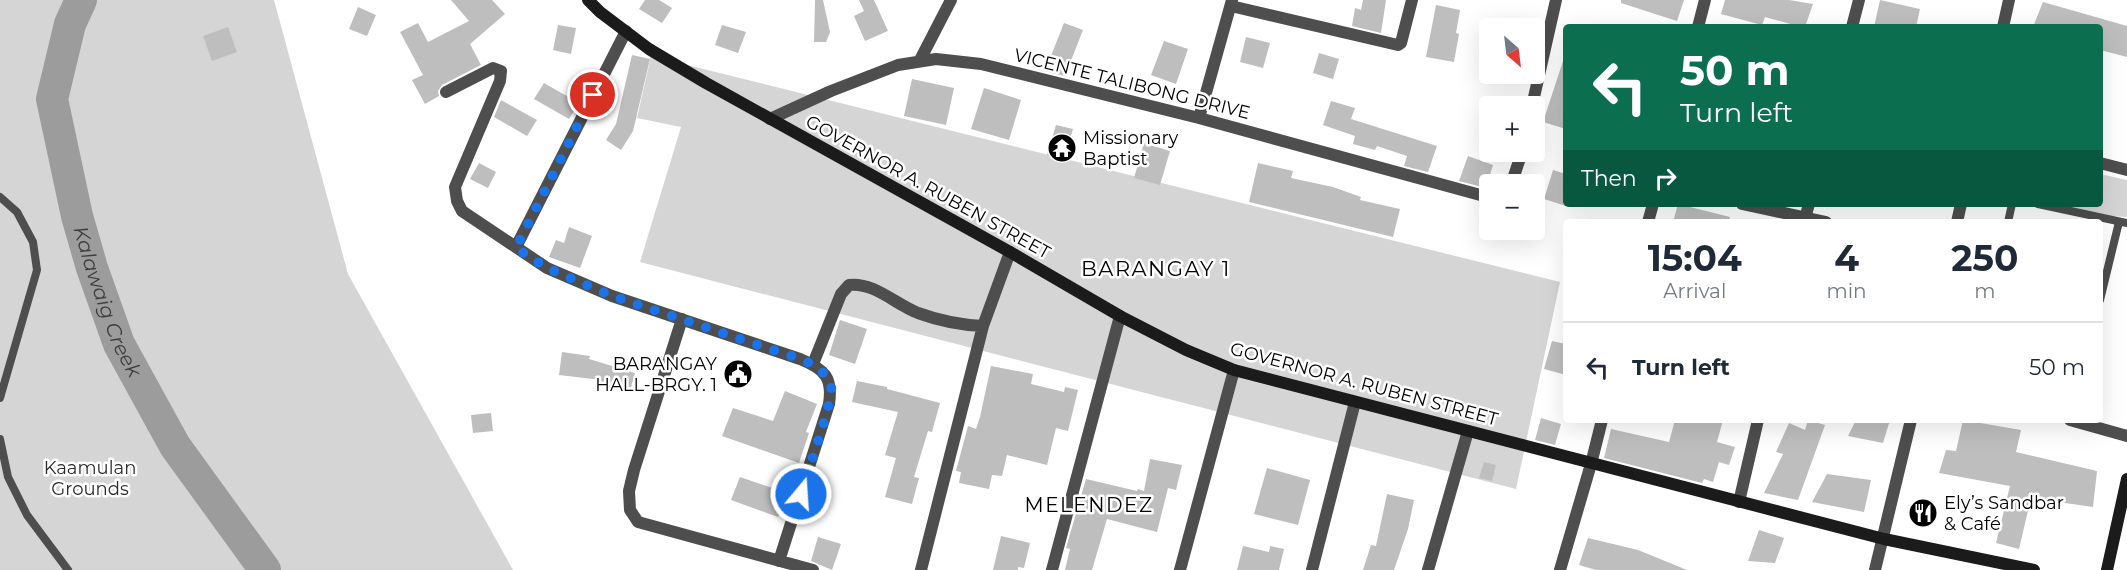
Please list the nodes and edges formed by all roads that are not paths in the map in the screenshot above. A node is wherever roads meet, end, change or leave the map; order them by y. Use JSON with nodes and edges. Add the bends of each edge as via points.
{"nodes":[{"id":1,"x":588,"y":0,"type":"edge"},
{"id":2,"x":951,"y":0,"type":"edge"},
{"id":3,"x":1412,"y":0,"type":"edge"},
{"id":4,"x":1556,"y":0,"type":"edge"},
{"id":5,"x":1705,"y":0,"type":"edge"},
{"id":6,"x":1859,"y":0,"type":"edge"},
{"id":7,"x":2009,"y":0,"type":"edge"},
{"id":8,"x":1232,"y":3,"type":"edge"},
{"id":9,"x":1699,"y":24,"type":"edge"},
{"id":10,"x":1853,"y":24,"type":"edge"},
{"id":11,"x":2004,"y":24,"type":"edge"},
{"id":12,"x":626,"y":31,"type":"junction"},
{"id":13,"x":920,"y":60,"type":"junction"},
{"id":14,"x":446,"y":92,"type":"dead end"},
{"id":15,"x":1534,"y":96,"type":"edge"},
{"id":16,"x":1199,"y":118,"type":"junction"},
{"id":17,"x":770,"y":119,"type":"junction"},
{"id":18,"x":2103,"y":164,"type":"edge"},
{"id":19,"x":2127,"y":170,"type":"edge"},
{"id":20,"x":1479,"y":195,"type":"edge"},
{"id":21,"x":0,"y":197,"type":"edge"},
{"id":22,"x":1754,"y":207,"type":"edge"},
{"id":23,"x":2052,"y":207,"type":"edge"},
{"id":24,"x":1801,"y":219,"type":"edge"},
{"id":25,"x":2123,"y":222,"type":"edge"},
{"id":26,"x":516,"y":248,"type":"junction"},
{"id":27,"x":1010,"y":252,"type":"junction"},
{"id":28,"x":2103,"y":290,"type":"edge"},
{"id":29,"x":1120,"y":316,"type":"junction"},
{"id":30,"x":682,"y":319,"type":"junction"},
{"id":31,"x":983,"y":326,"type":"junction"},
{"id":32,"x":813,"y":364,"type":"junction"},
{"id":33,"x":1234,"y":370,"type":"junction"},
{"id":34,"x":0,"y":398,"type":"edge"},
{"id":35,"x":1355,"y":402,"type":"junction"},
{"id":36,"x":1601,"y":423,"type":"edge"},
{"id":37,"x":1757,"y":423,"type":"edge"},
{"id":38,"x":1910,"y":423,"type":"edge"},
{"id":39,"x":2081,"y":423,"type":"edge"},
{"id":40,"x":1468,"y":431,"type":"junction"},
{"id":41,"x":2127,"y":436,"type":"edge"},
{"id":42,"x":0,"y":439,"type":"edge"},
{"id":43,"x":1591,"y":464,"type":"junction"},
{"id":44,"x":2127,"y":478,"type":"edge"},
{"id":45,"x":1739,"y":502,"type":"junction"},
{"id":46,"x":1884,"y":539,"type":"junction"},
{"id":47,"x":779,"y":561,"type":"junction"},
{"id":48,"x":68,"y":570,"type":"edge"},
{"id":49,"x":813,"y":570,"type":"edge"},
{"id":50,"x":921,"y":570,"type":"edge"},
{"id":51,"x":1052,"y":570,"type":"edge"},
{"id":52,"x":1180,"y":570,"type":"edge"},
{"id":53,"x":1312,"y":570,"type":"edge"},
{"id":54,"x":1428,"y":570,"type":"edge"},
{"id":55,"x":1560,"y":570,"type":"edge"},
{"id":56,"x":1875,"y":570,"type":"edge"},
{"id":57,"x":2034,"y":570,"type":"edge"},
{"id":58,"x":2107,"y":570,"type":"edge"}],
"edges":[{"from":1,"to":12,"type":"main road","name":"GOVERNOR A. RUBEN STREET"},
{"from":2,"to":13,"type":"street"},
{"from":3,"to":8,"type":"street","via":[[1398,45]]},
{"from":4,"to":15,"type":"street"},
{"from":5,"to":9,"type":"street"},
{"from":6,"to":10,"type":"street"},
{"from":7,"to":11,"type":"street"},
{"from":8,"to":16,"type":"street"},
{"from":12,"to":17,"type":"main road","name":"GOVERNOR A. RUBEN STREET","via":[[649,49]]},
{"from":12,"to":26,"type":"street"},
{"from":13,"to":16,"type":"street","name":"VICENTE TALIBONG DRIVE","via":[[981,64]]},
{"from":13,"to":17,"type":"street","name":"VICENTE TALIBONG DRIVE","via":[[831,91]]},
{"from":14,"to":26,"type":"street","via":[[493,68],[501,71],[455,187],[462,211]]},
{"from":16,"to":20,"type":"street","name":"VICENTE TALIBONG DRIVE"},
{"from":17,"to":27,"type":"main road","name":"GOVERNOR A. RUBEN STREET"},
{"from":18,"to":19,"type":"street"},
{"from":21,"to":34,"type":"lane","via":[[17,212],[33,242],[37,270]]},
{"from":22,"to":24,"type":"street"},
{"from":23,"to":25,"type":"lane"},
{"from":25,"to":28,"type":"lane"},
{"from":26,"to":30,"type":"street","via":[[547,268],[612,296]]},
{"from":27,"to":29,"type":"main road","name":"GOVERNOR A. RUBEN STREET"},
{"from":27,"to":31,"type":"street"},
{"from":29,"to":33,"type":"main road","name":"GOVERNOR A. RUBEN STREET"},
{"from":29,"to":51,"type":"street"},
{"from":30,"to":32,"type":"street"},
{"from":30,"to":47,"type":"street","via":[[634,470],[630,510],[638,522]]},
{"from":31,"to":32,"type":"street","via":[[954,324],[917,313],[861,283],[849,285],[841,294]]},
{"from":31,"to":50,"type":"street"},
{"from":32,"to":47,"type":"street","via":[[827,376],[832,388]]},
{"from":33,"to":35,"type":"main road","name":"GOVERNOR A. RUBEN STREET"},
{"from":33,"to":52,"type":"street"},
{"from":35,"to":40,"type":"main road","name":"GOVERNOR A. RUBEN STREET"},
{"from":35,"to":53,"type":"street"},
{"from":36,"to":43,"type":"street"},
{"from":37,"to":45,"type":"street"},
{"from":38,"to":46,"type":"street"},
{"from":39,"to":41,"type":"street"},
{"from":40,"to":43,"type":"main road","name":"GOVERNOR A. RUBEN STREET"},
{"from":40,"to":54,"type":"street"},
{"from":42,"to":48,"type":"lane","via":[[8,477],[27,515]]},
{"from":43,"to":45,"type":"main road","name":"GOVERNOR A. RUBEN STREET"},
{"from":43,"to":55,"type":"street"},
{"from":44,"to":58,"type":"main road"},
{"from":45,"to":46,"type":"main road","name":"GOVERNOR A. RUBEN STREET"},
{"from":46,"to":56,"type":"street"},
{"from":46,"to":57,"type":"main road","name":"GOVERNOR A. RUBEN STREET"},
{"from":47,"to":49,"type":"street"}]}
